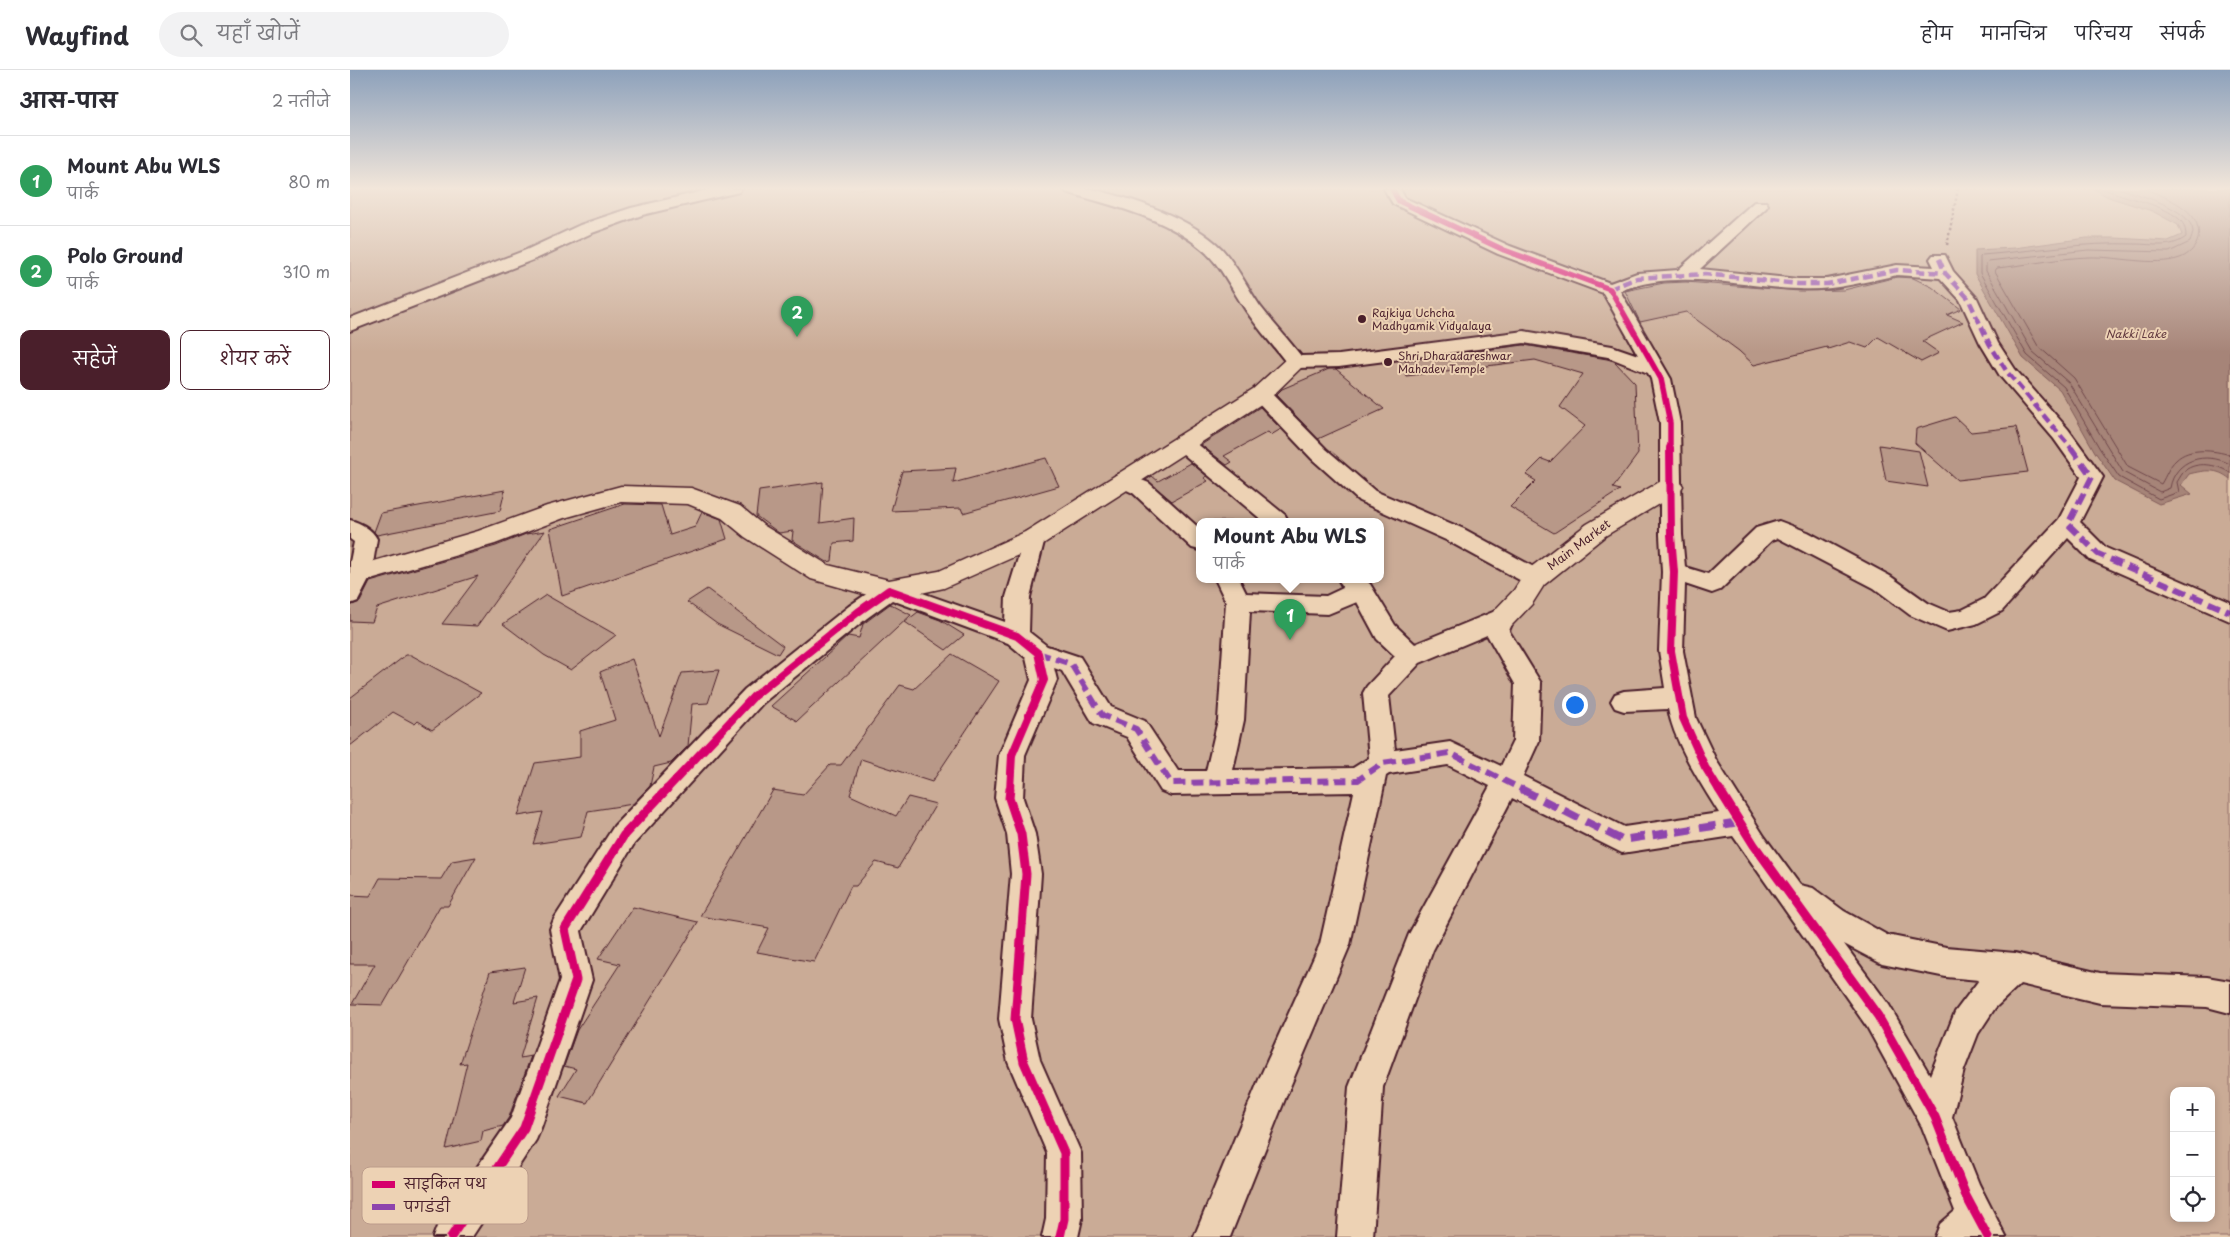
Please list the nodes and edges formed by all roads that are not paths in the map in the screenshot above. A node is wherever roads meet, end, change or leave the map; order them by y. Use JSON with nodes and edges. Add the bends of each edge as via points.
{"nodes":[{"id":1,"x":555,"y":243,"type":"edge"},
{"id":2,"x":1205,"y":243,"type":"edge"},
{"id":3,"x":1490,"y":243,"type":"edge"},
{"id":4,"x":1718,"y":243,"type":"edge"},
{"id":5,"x":1683,"y":275,"type":"junction"},
{"id":6,"x":1610,"y":289,"type":"junction"},
{"id":7,"x":1625,"y":315,"type":"junction"},
{"id":8,"x":351,"y":323,"type":"edge"},
{"id":9,"x":1612,"y":352,"type":"junction"},
{"id":10,"x":1296,"y":362,"type":"junction"},
{"id":11,"x":1653,"y":368,"type":"junction"},
{"id":12,"x":1261,"y":394,"type":"junction"},
{"id":13,"x":1183,"y":443,"type":"junction"},
{"id":14,"x":1124,"y":480,"type":"junction"},
{"id":15,"x":1670,"y":486,"type":"junction"},
{"id":16,"x":1273,"y":518,"type":"edge"},
{"id":17,"x":2068,"y":524,"type":"junction"},
{"id":18,"x":350,"y":528,"type":"edge"},
{"id":19,"x":1034,"y":538,"type":"junction"},
{"id":20,"x":1196,"y":538,"type":"edge"},
{"id":21,"x":1674,"y":572,"type":"junction"},
{"id":22,"x":1535,"y":578,"type":"junction"},
{"id":23,"x":353,"y":583,"type":"edge"},
{"id":24,"x":1229,"y":583,"type":"edge"},
{"id":25,"x":1355,"y":585,"type":"edge"},
{"id":26,"x":889,"y":590,"type":"junction"},
{"id":27,"x":1238,"y":602,"type":"junction"},
{"id":28,"x":2230,"y":612,"type":"edge"},
{"id":29,"x":1502,"y":619,"type":"junction"},
{"id":30,"x":1027,"y":644,"type":"junction"},
{"id":31,"x":1411,"y":656,"type":"junction"},
{"id":32,"x":1679,"y":698,"type":"junction"},
{"id":33,"x":1624,"y":701,"type":"dead end"},
{"id":34,"x":1378,"y":766,"type":"junction"},
{"id":35,"x":1506,"y":782,"type":"junction"},
{"id":36,"x":1217,"y":783,"type":"junction"},
{"id":37,"x":1740,"y":822,"type":"junction"},
{"id":38,"x":1780,"y":881,"type":"junction"},
{"id":39,"x":2015,"y":968,"type":"junction"},
{"id":40,"x":2230,"y":997,"type":"edge"},
{"id":41,"x":1935,"y":1118,"type":"junction"},
{"id":42,"x":498,"y":1167,"type":"edge"},
{"id":43,"x":460,"y":1224,"type":"edge"},
{"id":44,"x":1972,"y":1230,"type":"edge"},
{"id":45,"x":451,"y":1237,"type":"edge"},
{"id":46,"x":1060,"y":1237,"type":"edge"},
{"id":47,"x":1212,"y":1237,"type":"edge"},
{"id":48,"x":1355,"y":1237,"type":"edge"}],
"edges":[{"from":1,"to":8,"type":"street"},
{"from":2,"to":10,"type":"street","via":[[1239,283],[1255,310]]},
{"from":3,"to":6,"type":"street"},
{"from":4,"to":5,"type":"street"},
{"from":5,"to":6,"type":"street","via":[[1637,278]]},
{"from":5,"to":17,"type":"street","via":[[1827,284],[1897,270],[1942,266],[1968,298],[2007,372],[2092,477]]},
{"from":6,"to":7,"type":"street"},
{"from":7,"to":9,"type":"street"},
{"from":7,"to":11,"type":"street"},
{"from":9,"to":10,"type":"street","via":[[1524,337],[1339,361]]},
{"from":9,"to":11,"type":"street"},
{"from":10,"to":12,"type":"main road"},
{"from":11,"to":15,"type":"street","via":[[1661,379],[1670,423]]},
{"from":12,"to":13,"type":"main road"},
{"from":12,"to":22,"type":"street","via":[[1319,454],[1368,496],[1456,535]]},
{"from":13,"to":14,"type":"main road"},
{"from":13,"to":16,"type":"street"},
{"from":14,"to":19,"type":"main road"},
{"from":14,"to":20,"type":"street","via":[[1141,488]]},
{"from":15,"to":21,"type":"street"},
{"from":15,"to":22,"type":"main road","name":"Main Market","via":[[1596,530]]},
{"from":17,"to":21,"type":"street","via":[[1994,605],[1967,618],[1946,622],[1919,609],[1873,578],[1779,529],[1764,534],[1712,584]]},
{"from":17,"to":28,"type":"street","via":[[2098,554]]},
{"from":18,"to":23,"type":"street","via":[[366,539]]},
{"from":19,"to":26,"type":"main road","via":[[944,579]]},
{"from":19,"to":30,"type":"street","via":[[1018,597]]},
{"from":21,"to":32,"type":"street","via":[[1671,651]]},
{"from":22,"to":29,"type":"main road","name":"Main Market","via":[[1523,597]]},
{"from":23,"to":26,"type":"main road","via":[[556,512],[621,494],[691,496],[731,512],[754,531],[820,572]]},
{"from":24,"to":27,"type":"street"},
{"from":25,"to":27,"type":"street","via":[[1328,605]]},
{"from":25,"to":31,"type":"street","via":[[1386,632]]},
{"from":26,"to":30,"type":"street"},
{"from":26,"to":42,"type":"street","via":[[754,696],[624,835],[565,928],[576,980],[524,1128]]},
{"from":27,"to":36,"type":"street","via":[[1231,720]]},
{"from":29,"to":31,"type":"street"},
{"from":29,"to":35,"type":"street","via":[[1497,631],[1528,683],[1526,741]]},
{"from":30,"to":36,"type":"street","via":[[1071,664],[1102,714],[1136,729],[1171,783]]},
{"from":30,"to":46,"type":"street","via":[[1044,680],[1012,755],[1009,798],[1021,834],[1026,874],[1015,1019],[1024,1062],[1064,1153],[1064,1219]]},
{"from":31,"to":34,"type":"street","via":[[1376,693]]},
{"from":32,"to":33,"type":"street"},
{"from":32,"to":37,"type":"street","via":[[1683,718],[1705,767]]},
{"from":34,"to":35,"type":"street","via":[[1450,753]]},
{"from":34,"to":36,"type":"street","via":[[1358,780]]},
{"from":34,"to":47,"type":"street","via":[[1361,820],[1335,945]]},
{"from":35,"to":37,"type":"street","via":[[1622,840]]},
{"from":35,"to":48,"type":"street","via":[[1420,944],[1366,1087]]},
{"from":37,"to":38,"type":"street"},
{"from":38,"to":39,"type":"street","via":[[1833,921],[1882,949],[1946,962]]},
{"from":38,"to":41,"type":"street","via":[[1878,1016]]},
{"from":39,"to":40,"type":"street","via":[[2100,988],[2207,992]]},
{"from":39,"to":41,"type":"street","via":[[1983,998],[1963,1031],[1947,1070]]},
{"from":41,"to":44,"type":"street","via":[[1966,1196]]},
{"from":43,"to":45,"type":"street"}]}
